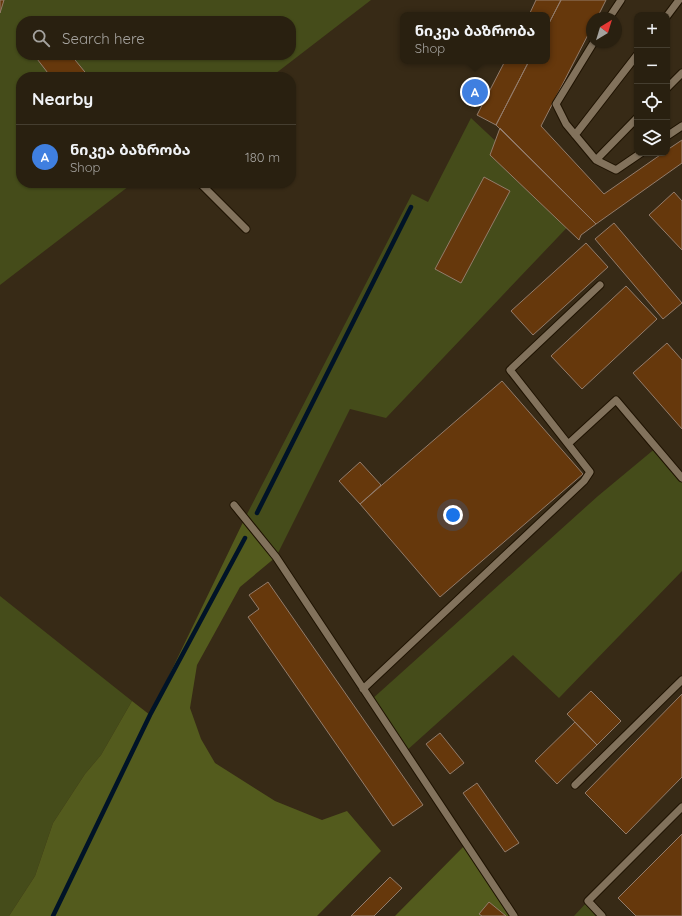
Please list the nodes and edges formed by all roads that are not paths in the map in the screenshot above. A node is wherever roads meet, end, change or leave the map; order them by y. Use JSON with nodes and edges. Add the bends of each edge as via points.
{"nodes":[{"id":1,"x":620,"y":0,"type":"edge"},
{"id":2,"x":679,"y":0,"type":"edge"},
{"id":3,"x":613,"y":12,"type":"edge"},
{"id":4,"x":670,"y":12,"type":"edge"},
{"id":5,"x":590,"y":48,"type":"edge"},
{"id":6,"x":634,"y":59,"type":"edge"},
{"id":7,"x":682,"y":73,"type":"edge"},
{"id":8,"x":670,"y":85,"type":"edge"},
{"id":9,"x":635,"y":120,"type":"edge"},
{"id":10,"x":682,"y":126,"type":"edge"},
{"id":11,"x":670,"y":134,"type":"edge"},
{"id":12,"x":575,"y":135,"type":"junction"},
{"id":13,"x":637,"y":156,"type":"edge"},
{"id":14,"x":596,"y":160,"type":"junction"},
{"id":15,"x":205,"y":188,"type":"edge"},
{"id":16,"x":246,"y":229,"type":"dead end"},
{"id":17,"x":600,"y":285,"type":"dead end"},
{"id":18,"x":568,"y":444,"type":"junction"},
{"id":19,"x":682,"y":478,"type":"edge"},
{"id":20,"x":234,"y":505,"type":"dead end"},
{"id":21,"x":682,"y":680,"type":"edge"},
{"id":22,"x":363,"y":689,"type":"junction"},
{"id":23,"x":575,"y":785,"type":"dead end"},
{"id":24,"x":682,"y":807,"type":"edge"},
{"id":25,"x":514,"y":916,"type":"edge"},
{"id":26,"x":602,"y":916,"type":"edge"}],
"edges":[{"from":1,"to":3,"type":"lane"},
{"from":2,"to":4,"type":"lane"},
{"from":5,"to":12,"type":"lane","via":[[556,104]]},
{"from":6,"to":12,"type":"lane"},
{"from":7,"to":8,"type":"lane"},
{"from":9,"to":14,"type":"lane"},
{"from":10,"to":11,"type":"lane"},
{"from":12,"to":14,"type":"lane"},
{"from":13,"to":14,"type":"lane","via":[[616,170]]},
{"from":15,"to":16,"type":"lane"},
{"from":17,"to":18,"type":"lane","via":[[510,370]]},
{"from":18,"to":19,"type":"lane","via":[[616,400]]},
{"from":18,"to":22,"type":"lane","via":[[590,472],[584,481]]},
{"from":20,"to":22,"type":"lane","via":[[276,557]]},
{"from":21,"to":23,"type":"lane"},
{"from":22,"to":25,"type":"lane"},
{"from":24,"to":26,"type":"lane","via":[[588,901]]}]}
